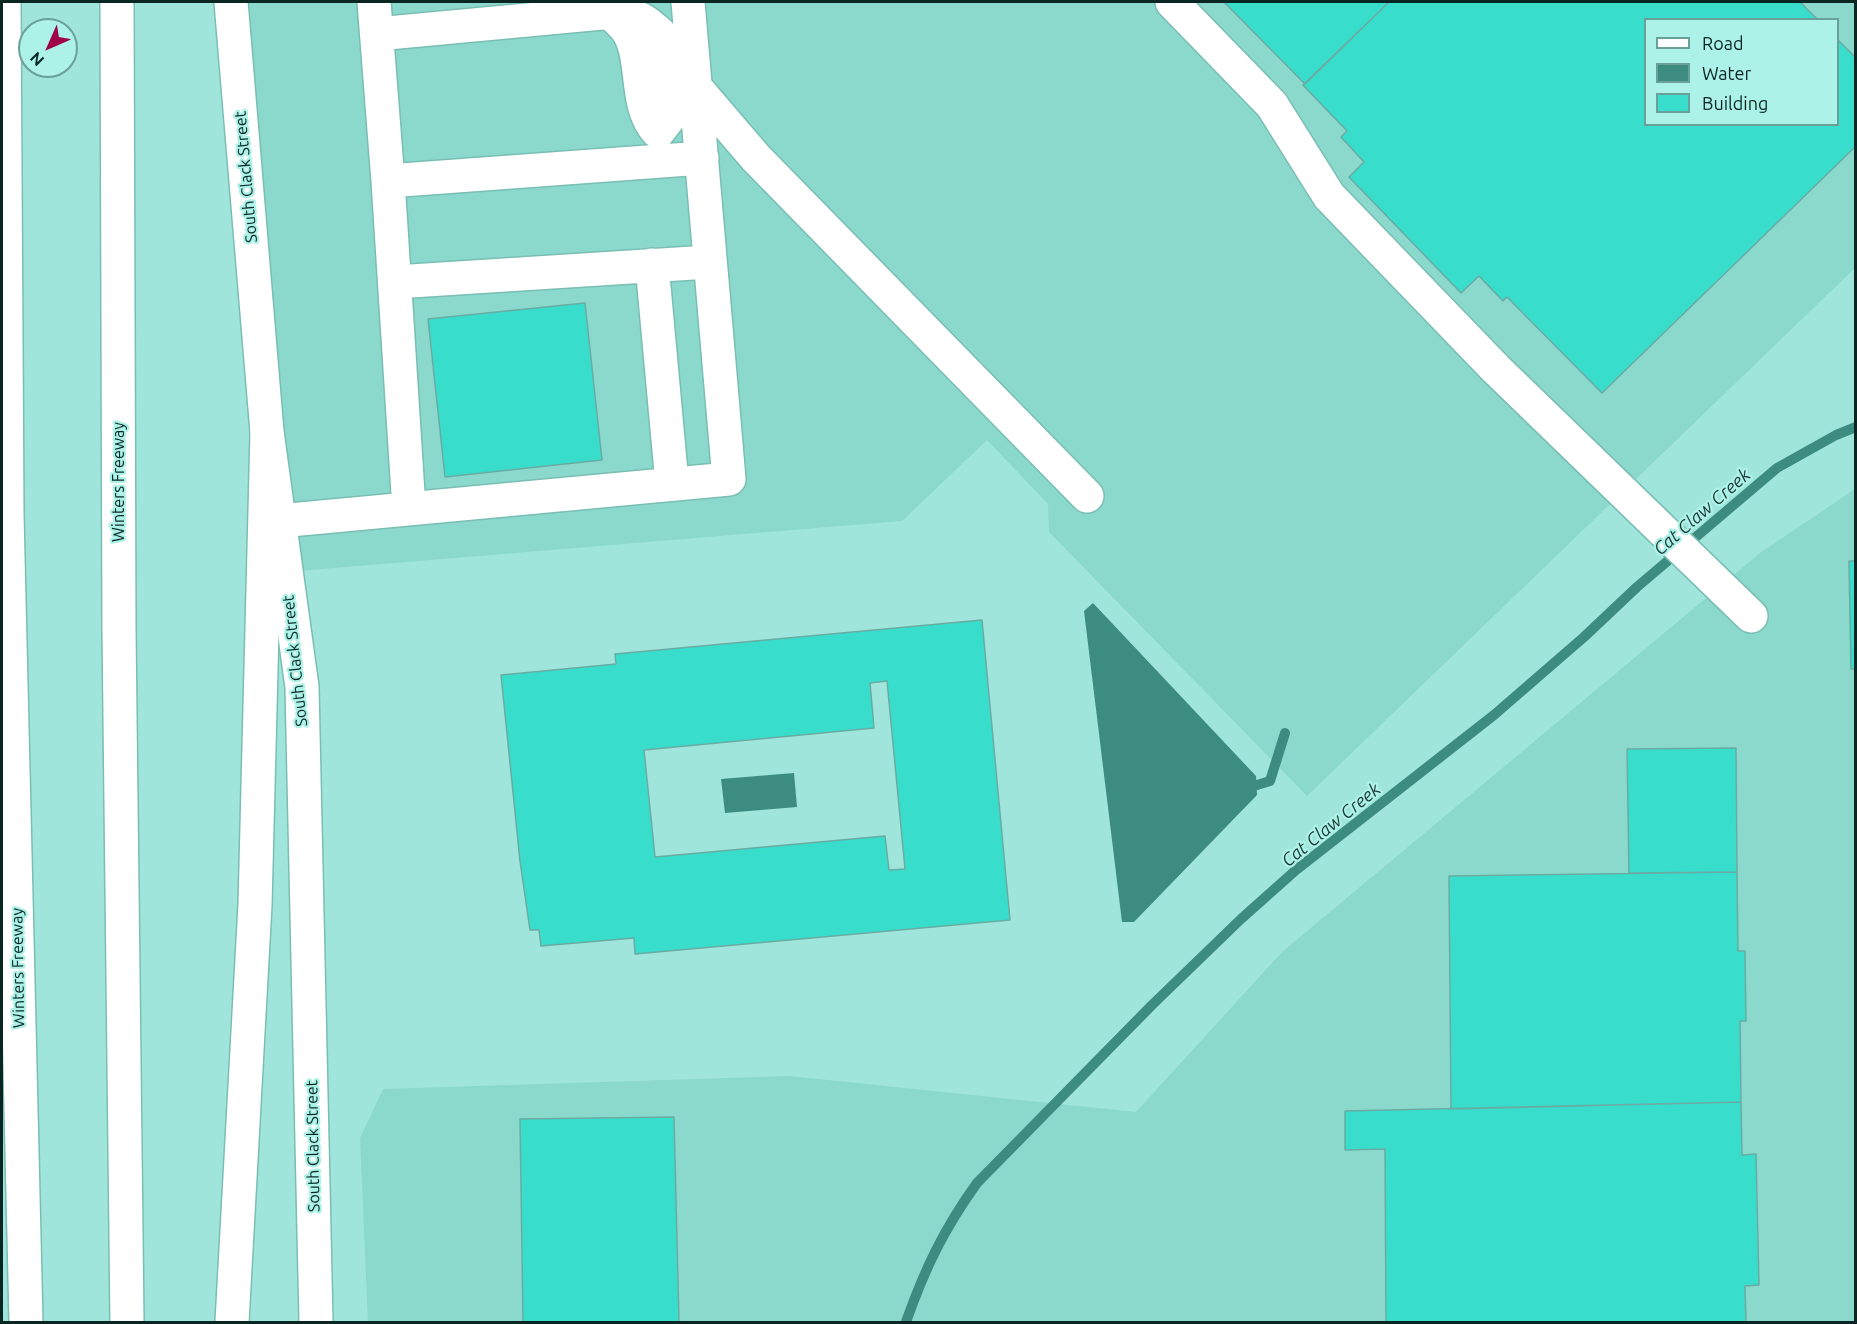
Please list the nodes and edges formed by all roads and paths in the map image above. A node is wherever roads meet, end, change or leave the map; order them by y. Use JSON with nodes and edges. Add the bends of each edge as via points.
{"nodes":[{"id":1,"x":3,"y":2,"type":"edge"},
{"id":2,"x":117,"y":2,"type":"edge"},
{"id":3,"x":231,"y":2,"type":"edge"},
{"id":4,"x":374,"y":2,"type":"edge"},
{"id":5,"x":688,"y":2,"type":"edge"},
{"id":6,"x":1172,"y":2,"type":"edge"},
{"id":7,"x":377,"y":34,"type":"junction"},
{"id":8,"x":696,"y":88,"type":"junction"},
{"id":9,"x":660,"y":147,"type":"junction"},
{"id":10,"x":702,"y":158,"type":"junction"},
{"id":11,"x":388,"y":181,"type":"junction"},
{"id":12,"x":709,"y":262,"type":"junction"},
{"id":13,"x":652,"y":266,"type":"junction"},
{"id":14,"x":395,"y":282,"type":"junction"},
{"id":15,"x":267,"y":432,"type":"junction"},
{"id":16,"x":672,"y":483,"type":"junction"},
{"id":17,"x":1087,"y":496,"type":"dead end"},
{"id":18,"x":409,"y":508,"type":"junction"},
{"id":19,"x":279,"y":521,"type":"junction"},
{"id":20,"x":1743,"y":609,"type":"dead end"},
{"id":21,"x":26,"y":1323,"type":"edge"},
{"id":22,"x":127,"y":1323,"type":"edge"},
{"id":23,"x":232,"y":1323,"type":"edge"},
{"id":24,"x":316,"y":1323,"type":"edge"}],
"edges":[{"from":1,"to":21,"type":"main road","name":"Winters Freeway","via":[[7,514]]},
{"from":2,"to":22,"type":"main road","name":"Winters Freeway"},
{"from":3,"to":15,"type":"main road","name":"South Clack Street"},
{"from":4,"to":7,"type":"main road"},
{"from":5,"to":8,"type":"main road"},
{"from":6,"to":20,"type":"main road","via":[[1272,105],[1329,196],[1496,369]]},
{"from":7,"to":9,"type":"main road","via":[[602,13],[645,20],[660,34],[668,119]]},
{"from":7,"to":11,"type":"main road"},
{"from":8,"to":10,"type":"main road"},
{"from":8,"to":17,"type":"main road","via":[[756,158]]},
{"from":9,"to":10,"type":"main road"},
{"from":9,"to":11,"type":"main road"},
{"from":10,"to":12,"type":"main road"},
{"from":11,"to":14,"type":"main road"},
{"from":12,"to":13,"type":"main road"},
{"from":12,"to":16,"type":"main road","via":[[729,479]]},
{"from":13,"to":14,"type":"main road"},
{"from":13,"to":16,"type":"main road"},
{"from":14,"to":18,"type":"main road"},
{"from":15,"to":19,"type":"main road","name":"South Clack Street"},
{"from":15,"to":23,"type":"main road","via":[[255,905]]},
{"from":16,"to":18,"type":"main road"},
{"from":18,"to":19,"type":"main road"},
{"from":19,"to":24,"type":"main road","name":"South Clack Street","via":[[302,687]]}]}
